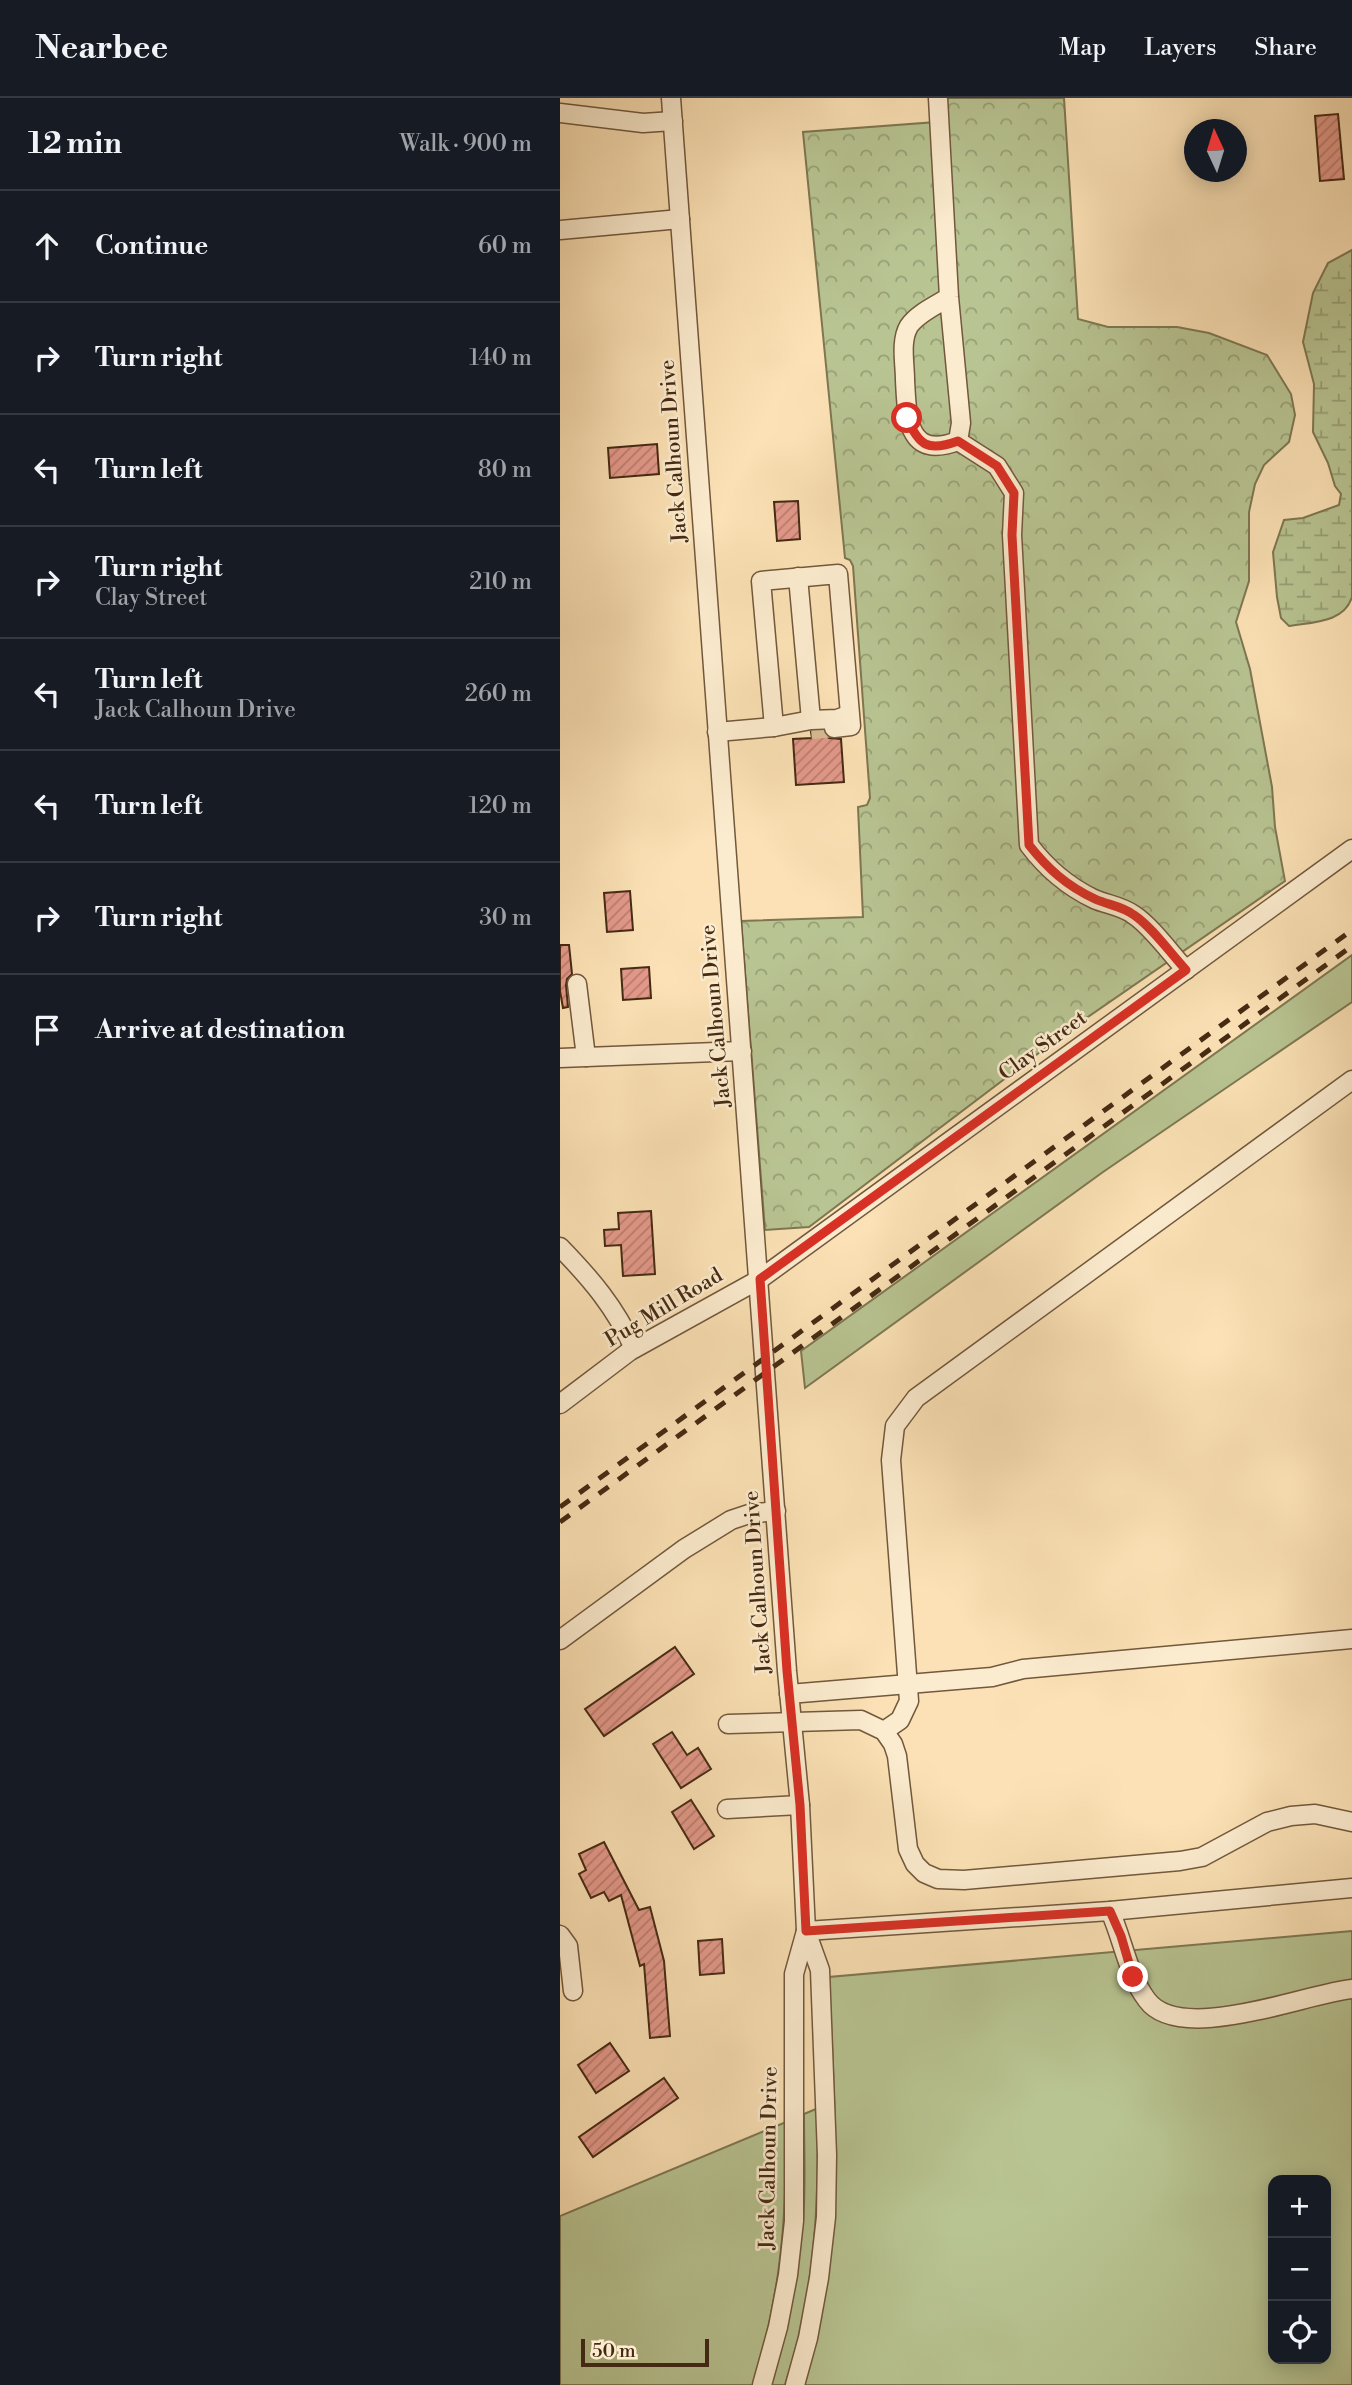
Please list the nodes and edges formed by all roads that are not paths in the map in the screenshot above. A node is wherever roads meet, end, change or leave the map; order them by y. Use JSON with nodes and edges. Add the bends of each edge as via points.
{"nodes":[{"id":1,"x":671,"y":98,"type":"edge"},
{"id":2,"x":938,"y":98,"type":"edge"},
{"id":3,"x":560,"y":113,"type":"edge"},
{"id":4,"x":673,"y":121,"type":"junction"},
{"id":5,"x":680,"y":219,"type":"junction"},
{"id":6,"x":560,"y":230,"type":"edge"},
{"id":7,"x":949,"y":297,"type":"junction"},
{"id":8,"x":958,"y":441,"type":"junction"},
{"id":9,"x":798,"y":578,"type":"junction"},
{"id":10,"x":851,"y":714,"type":"junction"},
{"id":11,"x":805,"y":725,"type":"junction"},
{"id":12,"x":774,"y":727,"type":"junction"},
{"id":13,"x":834,"y":727,"type":"tunnel mouth"},
{"id":14,"x":717,"y":732,"type":"junction"},
{"id":15,"x":1352,"y":849,"type":"edge"},
{"id":16,"x":1186,"y":970,"type":"junction"},
{"id":17,"x":577,"y":984,"type":"dead end"},
{"id":18,"x":742,"y":1051,"type":"junction"},
{"id":19,"x":586,"y":1057,"type":"junction"},
{"id":20,"x":560,"y":1058,"type":"edge"},
{"id":21,"x":1352,"y":1080,"type":"edge"},
{"id":22,"x":560,"y":1247,"type":"edge"},
{"id":23,"x":760,"y":1279,"type":"junction"},
{"id":24,"x":634,"y":1349,"type":"junction"},
{"id":25,"x":560,"y":1404,"type":"edge"},
{"id":26,"x":776,"y":1511,"type":"junction"},
{"id":27,"x":1352,"y":1639,"type":"edge"},
{"id":28,"x":560,"y":1640,"type":"edge"},
{"id":29,"x":907,"y":1685,"type":"junction"},
{"id":30,"x":789,"y":1694,"type":"junction"},
{"id":31,"x":792,"y":1722,"type":"junction"},
{"id":32,"x":728,"y":1724,"type":"dead end"},
{"id":33,"x":884,"y":1731,"type":"junction"},
{"id":34,"x":800,"y":1805,"type":"junction"},
{"id":35,"x":727,"y":1809,"type":"dead end"},
{"id":36,"x":1352,"y":1822,"type":"edge"},
{"id":37,"x":1352,"y":1888,"type":"edge"},
{"id":38,"x":1110,"y":1911,"type":"junction"},
{"id":39,"x":806,"y":1931,"type":"junction"},
{"id":40,"x":560,"y":1935,"type":"edge"},
{"id":41,"x":1352,"y":1989,"type":"edge"},
{"id":42,"x":573,"y":1991,"type":"dead end"},
{"id":43,"x":762,"y":2385,"type":"edge"},
{"id":44,"x":795,"y":2385,"type":"edge"}],
"edges":[{"from":1,"to":4,"type":"street","name":"Jack Calhoun Drive"},
{"from":2,"to":7,"type":"street"},
{"from":3,"to":4,"type":"street","via":[[643,123]]},
{"from":4,"to":5,"type":"street","name":"Jack Calhoun Drive"},
{"from":5,"to":6,"type":"street"},
{"from":5,"to":14,"type":"street","name":"Jack Calhoun Drive"},
{"from":7,"to":8,"type":"street","via":[[960,410]]},
{"from":7,"to":8,"type":"street","via":[[909,326],[904,341],[907,418],[925,445],[941,447]]},
{"from":8,"to":16,"type":"street","via":[[997,466],[1014,493],[1012,535],[1029,845],[1069,886],[1136,916]]},
{"from":9,"to":10,"type":"street","via":[[838,574]]},
{"from":9,"to":11,"type":"street"},
{"from":9,"to":12,"type":"street","via":[[761,581]]},
{"from":10,"to":11,"type":"street"},
{"from":10,"to":13,"type":"street","via":[[852,726]]},
{"from":11,"to":12,"type":"street"},
{"from":12,"to":14,"type":"street"},
{"from":14,"to":18,"type":"street","name":"Jack Calhoun Drive"},
{"from":15,"to":16,"type":"street","name":"Clay Street"},
{"from":16,"to":23,"type":"street","name":"Clay Street"},
{"from":17,"to":19,"type":"street"},
{"from":18,"to":19,"type":"street"},
{"from":18,"to":23,"type":"street","name":"Jack Calhoun Drive"},
{"from":19,"to":20,"type":"street"},
{"from":21,"to":29,"type":"street","via":[[916,1398],[895,1426],[891,1460]]},
{"from":22,"to":24,"type":"street","via":[[597,1285]]},
{"from":23,"to":24,"type":"street","name":"Pug Mill Road"},
{"from":23,"to":26,"type":"street","name":"Jack Calhoun Drive"},
{"from":24,"to":25,"type":"street","name":"Pug Mill Road"},
{"from":26,"to":28,"type":"street","via":[[732,1520],[684,1549]]},
{"from":26,"to":30,"type":"street","name":"Jack Calhoun Drive"},
{"from":27,"to":29,"type":"street","via":[[1023,1669],[992,1677]]},
{"from":29,"to":30,"type":"street"},
{"from":29,"to":33,"type":"street","via":[[906,1711]]},
{"from":30,"to":31,"type":"street","name":"Jack Calhoun Drive"},
{"from":31,"to":32,"type":"street"},
{"from":31,"to":33,"type":"street","via":[[860,1720]]},
{"from":31,"to":34,"type":"street","name":"Jack Calhoun Drive"},
{"from":33,"to":36,"type":"street","via":[[897,1756],[908,1849],[915,1864],[938,1880],[1180,1861],[1202,1857],[1267,1822],[1291,1816],[1315,1814]]},
{"from":34,"to":35,"type":"street"},
{"from":34,"to":39,"type":"street","name":"Jack Calhoun Drive"},
{"from":37,"to":38,"type":"street"},
{"from":38,"to":39,"type":"street"},
{"from":38,"to":41,"type":"street","via":[[1133,1977],[1148,2002],[1170,2017],[1234,2016]]},
{"from":39,"to":43,"type":"street","name":"Jack Calhoun Drive","via":[[794,1974],[794,2221],[778,2327]]},
{"from":39,"to":44,"type":"street","name":"Jack Calhoun Drive","via":[[820,1970],[827,2186],[820,2278]]},
{"from":40,"to":42,"type":"street","via":[[568,1946]]}]}
